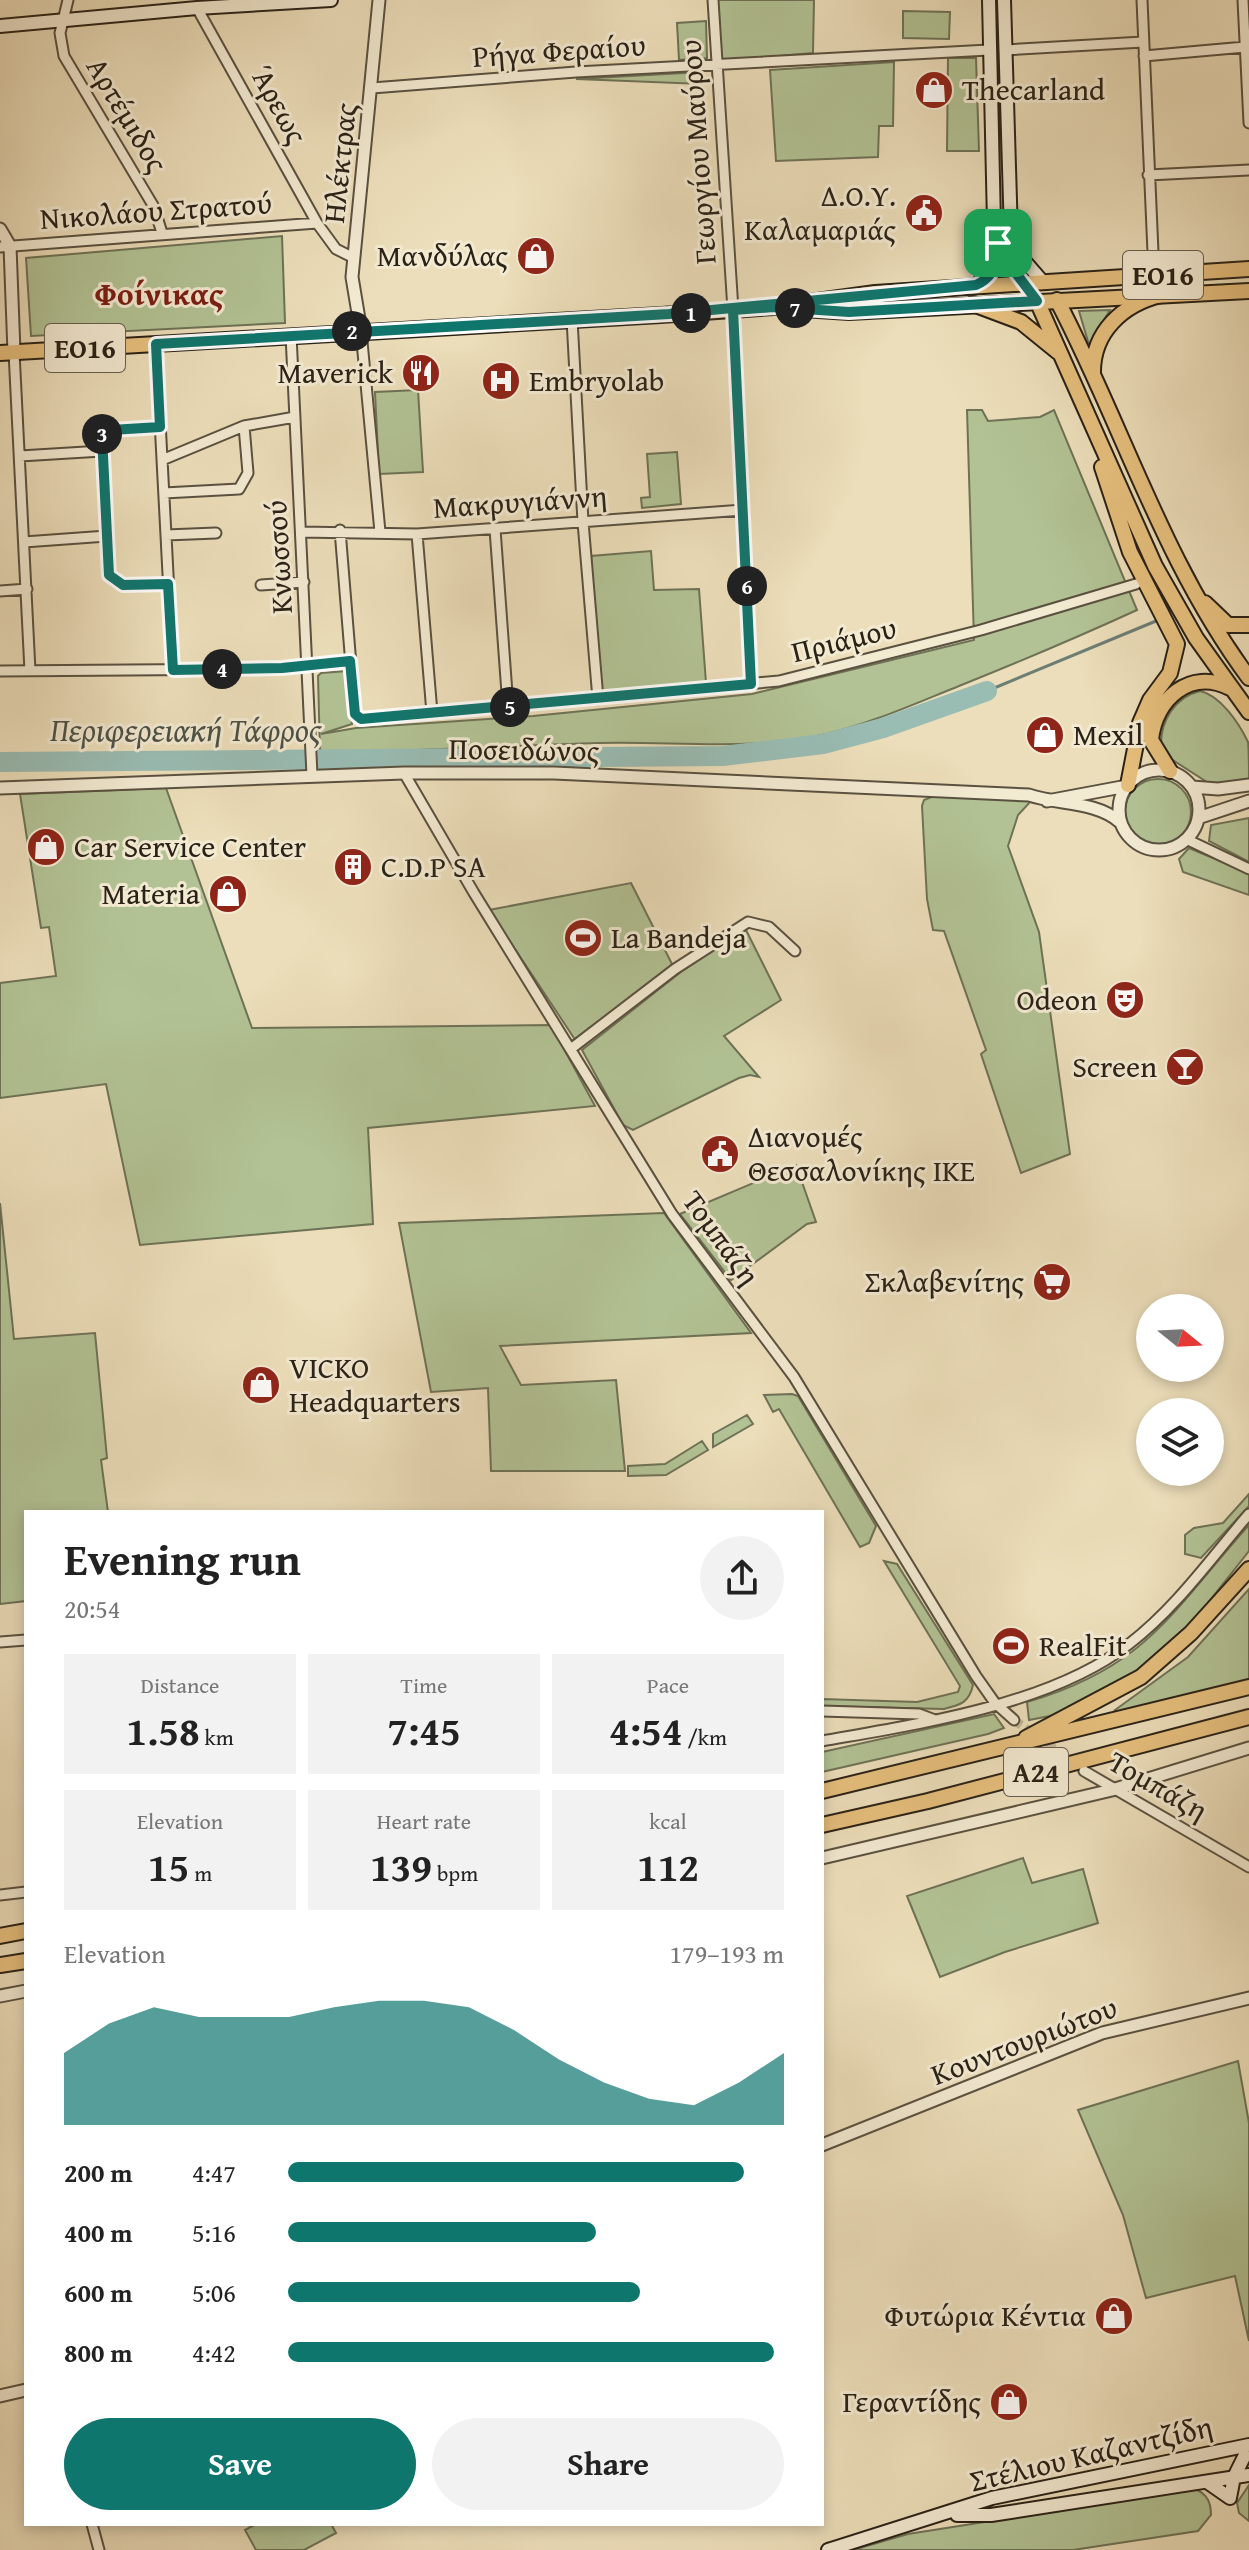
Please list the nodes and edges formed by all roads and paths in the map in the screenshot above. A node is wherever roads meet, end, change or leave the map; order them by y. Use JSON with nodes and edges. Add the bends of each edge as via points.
{"nodes":[{"id":1,"x":68,"y":0,"type":"edge"},
{"id":2,"x":331,"y":0,"type":"edge"},
{"id":3,"x":379,"y":0,"type":"edge"},
{"id":4,"x":713,"y":0,"type":"edge"},
{"id":5,"x":989,"y":0,"type":"edge"},
{"id":6,"x":1004,"y":0,"type":"edge"},
{"id":7,"x":1142,"y":0,"type":"edge"},
{"id":8,"x":1243,"y":0,"type":"edge"},
{"id":9,"x":197,"y":8,"type":"junction"},
{"id":10,"x":63,"y":19,"type":"junction"},
{"id":11,"x":0,"y":26,"type":"edge"},
{"id":12,"x":1143,"y":42,"type":"junction"},
{"id":13,"x":1245,"y":47,"type":"junction"},
{"id":14,"x":989,"y":50,"type":"junction"},
{"id":15,"x":1005,"y":50,"type":"junction"},
{"id":16,"x":1144,"y":56,"type":"junction"},
{"id":17,"x":717,"y":66,"type":"junction"},
{"id":18,"x":1248,"y":72,"type":"edge"},
{"id":19,"x":372,"y":88,"type":"junction"},
{"id":20,"x":1249,"y":123,"type":"edge"},
{"id":21,"x":1249,"y":170,"type":"edge"},
{"id":22,"x":1148,"y":175,"type":"junction"},
{"id":23,"x":317,"y":223,"type":"junction"},
{"id":24,"x":0,"y":229,"type":"edge"},
{"id":25,"x":162,"y":233,"type":"junction"},
{"id":26,"x":998,"y":243,"type":"junction"},
{"id":27,"x":5,"y":247,"type":"edge"},
{"id":28,"x":354,"y":258,"type":"junction"},
{"id":29,"x":1249,"y":269,"type":"edge"},
{"id":30,"x":1154,"y":275,"type":"junction"},
{"id":31,"x":1042,"y":281,"type":"junction"},
{"id":32,"x":1023,"y":282,"type":"junction"},
{"id":33,"x":976,"y":285,"type":"junction"},
{"id":34,"x":1249,"y":291,"type":"edge"},
{"id":35,"x":1161,"y":295,"type":"junction"},
{"id":36,"x":1057,"y":300,"type":"junction"},
{"id":37,"x":1037,"y":301,"type":"junction"},
{"id":38,"x":973,"y":304,"type":"junction"},
{"id":39,"x":774,"y":307,"type":"junction"},
{"id":40,"x":733,"y":310,"type":"junction"},
{"id":41,"x":572,"y":319,"type":"junction"},
{"id":42,"x":361,"y":331,"type":"junction"},
{"id":43,"x":291,"y":335,"type":"junction"},
{"id":44,"x":156,"y":344,"type":"junction"},
{"id":45,"x":7,"y":352,"type":"edge"},
{"id":46,"x":1066,"y":362,"type":"junction"},
{"id":47,"x":1096,"y":386,"type":"junction"},
{"id":48,"x":1087,"y":412,"type":"junction"},
{"id":49,"x":295,"y":417,"type":"junction"},
{"id":50,"x":244,"y":426,"type":"junction"},
{"id":51,"x":160,"y":427,"type":"junction"},
{"id":52,"x":102,"y":451,"type":"junction"},
{"id":53,"x":20,"y":456,"type":"junction"},
{"id":54,"x":162,"y":460,"type":"junction"},
{"id":55,"x":164,"y":493,"type":"junction"},
{"id":56,"x":743,"y":510,"type":"junction"},
{"id":57,"x":583,"y":522,"type":"junction"},
{"id":58,"x":495,"y":529,"type":"junction"},
{"id":59,"x":340,"y":530,"type":"junction"},
{"id":60,"x":301,"y":532,"type":"junction"},
{"id":61,"x":380,"y":532,"type":"junction"},
{"id":62,"x":216,"y":533,"type":"dead end"},
{"id":63,"x":417,"y":534,"type":"junction"},
{"id":64,"x":166,"y":535,"type":"junction"},
{"id":65,"x":107,"y":536,"type":"junction"},
{"id":66,"x":24,"y":542,"type":"junction"},
{"id":67,"x":304,"y":582,"type":"junction"},
{"id":68,"x":168,"y":584,"type":"junction"},
{"id":69,"x":1136,"y":584,"type":"dead end"},
{"id":70,"x":261,"y":585,"type":"dead end"},
{"id":71,"x":27,"y":589,"type":"junction"},
{"id":72,"x":0,"y":591,"type":"edge"},
{"id":73,"x":1194,"y":596,"type":"junction"},
{"id":74,"x":1249,"y":625,"type":"edge"},
{"id":75,"x":350,"y":661,"type":"junction"},
{"id":76,"x":309,"y":666,"type":"junction"},
{"id":77,"x":173,"y":670,"type":"junction"},
{"id":78,"x":0,"y":671,"type":"edge"},
{"id":79,"x":30,"y":671,"type":"junction"},
{"id":80,"x":1249,"y":678,"type":"edge"},
{"id":81,"x":751,"y":684,"type":"junction"},
{"id":82,"x":1234,"y":690,"type":"junction"},
{"id":83,"x":598,"y":699,"type":"junction"},
{"id":84,"x":508,"y":707,"type":"junction"},
{"id":85,"x":1249,"y":712,"type":"edge"},
{"id":86,"x":432,"y":713,"type":"junction"},
{"id":87,"x":1170,"y":771,"type":"junction"},
{"id":88,"x":312,"y":772,"type":"junction"},
{"id":89,"x":404,"y":773,"type":"junction"},
{"id":90,"x":1249,"y":785,"type":"edge"},
{"id":91,"x":1128,"y":786,"type":"junction"},
{"id":92,"x":1192,"y":787,"type":"junction"},
{"id":93,"x":0,"y":788,"type":"edge"},
{"id":94,"x":1046,"y":801,"type":"junction"},
{"id":95,"x":1249,"y":801,"type":"edge"},
{"id":96,"x":1198,"y":818,"type":"junction"},
{"id":97,"x":1120,"y":822,"type":"junction"},
{"id":98,"x":1186,"y":839,"type":"junction"},
{"id":99,"x":1249,"y":869,"type":"edge"},
{"id":100,"x":795,"y":951,"type":"dead end"},
{"id":101,"x":572,"y":1048,"type":"junction"},
{"id":102,"x":1249,"y":1514,"type":"edge"},
{"id":103,"x":1249,"y":1569,"type":"edge"},
{"id":104,"x":24,"y":1640,"type":"edge"},
{"id":105,"x":0,"y":1642,"type":"edge"},
{"id":106,"x":1249,"y":1687,"type":"edge"},
{"id":107,"x":995,"y":1703,"type":"junction"},
{"id":108,"x":824,"y":1711,"type":"edge"},
{"id":109,"x":1249,"y":1717,"type":"edge"},
{"id":110,"x":935,"y":1720,"type":"junction"},
{"id":111,"x":1014,"y":1720,"type":"tunnel mouth"},
{"id":112,"x":824,"y":1741,"type":"edge"},
{"id":113,"x":1014,"y":1746,"type":"junction"},
{"id":114,"x":1249,"y":1748,"type":"edge"},
{"id":115,"x":1084,"y":1771,"type":"tunnel mouth"},
{"id":116,"x":1112,"y":1790,"type":"junction"},
{"id":117,"x":824,"y":1791,"type":"edge"},
{"id":118,"x":824,"y":1825,"type":"edge"},
{"id":119,"x":824,"y":1858,"type":"edge"},
{"id":120,"x":1249,"y":1867,"type":"edge"},
{"id":121,"x":24,"y":1892,"type":"edge"},
{"id":122,"x":0,"y":1895,"type":"edge"},
{"id":123,"x":24,"y":1931,"type":"edge"},
{"id":124,"x":0,"y":1936,"type":"edge"},
{"id":125,"x":24,"y":1961,"type":"edge"},
{"id":126,"x":0,"y":1965,"type":"edge"},
{"id":127,"x":24,"y":1991,"type":"edge"},
{"id":128,"x":0,"y":1996,"type":"edge"},
{"id":129,"x":1249,"y":1998,"type":"edge"},
{"id":130,"x":824,"y":2144,"type":"edge"},
{"id":131,"x":24,"y":2390,"type":"edge"},
{"id":132,"x":0,"y":2396,"type":"edge"},
{"id":133,"x":1249,"y":2446,"type":"edge"},
{"id":134,"x":1249,"y":2475,"type":"edge"},
{"id":135,"x":1234,"y":2477,"type":"junction"},
{"id":136,"x":1207,"y":2482,"type":"junction"},
{"id":137,"x":946,"y":2515,"type":"junction"},
{"id":138,"x":93,"y":2526,"type":"edge"},
{"id":139,"x":99,"y":2550,"type":"edge"},
{"id":140,"x":828,"y":2550,"type":"edge"}],
"edges":[{"from":1,"to":10,"type":"street","name":"Αρτέμιδος"},
{"from":2,"to":9,"type":"main road"},
{"from":3,"to":19,"type":"street","name":"Ηλέκτρας"},
{"from":4,"to":17,"type":"street","name":"Γεωργίου Μαύρου"},
{"from":5,"to":14,"type":"main road"},
{"from":6,"to":15,"type":"main road"},
{"from":7,"to":12,"type":"street"},
{"from":8,"to":13,"type":"street"},
{"from":9,"to":10,"type":"main road"},
{"from":9,"to":23,"type":"street","name":"Άρεως"},
{"from":10,"to":11,"type":"main road"},
{"from":10,"to":25,"type":"street","name":"Αρτέμιδος","via":[[64,56],[154,207]]},
{"from":12,"to":15,"type":"street"},
{"from":12,"to":16,"type":"street"},
{"from":13,"to":16,"type":"street"},
{"from":13,"to":18,"type":"street"},
{"from":14,"to":17,"type":"street","name":"Ρήγα Φεραίου"},
{"from":14,"to":26,"type":"main road"},
{"from":15,"to":31,"type":"main road","via":[[1011,234],[1022,258]]},
{"from":16,"to":22,"type":"street"},
{"from":17,"to":19,"type":"street","name":"Ρήγα Φεραίου"},
{"from":17,"to":40,"type":"street","name":"Γεωργίου Μαύρου"},
{"from":18,"to":20,"type":"street"},
{"from":19,"to":28,"type":"street","name":"Ηλέκτρας"},
{"from":21,"to":22,"type":"street"},
{"from":22,"to":30,"type":"street"},
{"from":23,"to":25,"type":"street","name":"Νικολάου Στρατού"},
{"from":23,"to":28,"type":"street","name":"Άρεως","via":[[336,249]]},
{"from":24,"to":27,"type":"street"},
{"from":25,"to":27,"type":"street","name":"Νικολάου Στρατού"},
{"from":26,"to":32,"type":"main road"},
{"from":26,"to":33,"type":"main road","via":[[995,267]]},
{"from":27,"to":45,"type":"street"},
{"from":28,"to":42,"type":"street","name":"Ηλέκτρας"},
{"from":29,"to":30,"type":"main road","number":"ΕΟ16"},
{"from":30,"to":31,"type":"main road","number":"ΕΟ16"},
{"from":31,"to":32,"type":"main road","number":"ΕΟ16"},
{"from":31,"to":36,"type":"main road"},
{"from":32,"to":33,"type":"main road","number":"ΕΟ16"},
{"from":32,"to":37,"type":"main road"},
{"from":33,"to":39,"type":"main road","number":"ΕΟ16"},
{"from":34,"to":35,"type":"main road","number":"ΕΟ16"},
{"from":35,"to":36,"type":"main road","number":"ΕΟ16"},
{"from":35,"to":47,"type":"main road","via":[[1131,306],[1107,327],[1094,358]]},
{"from":36,"to":37,"type":"main road","number":"ΕΟ16"},
{"from":36,"to":47,"type":"main road"},
{"from":37,"to":38,"type":"main road","number":"ΕΟ16"},
{"from":37,"to":46,"type":"main road"},
{"from":38,"to":39,"type":"main road","number":"ΕΟ16","via":[[849,312]]},
{"from":38,"to":46,"type":"main road","via":[[1025,324]]},
{"from":39,"to":40,"type":"main road","number":"ΕΟ16"},
{"from":40,"to":41,"type":"main road","number":"ΕΟ16"},
{"from":40,"to":56,"type":"street","name":"Γεωργίου Μαύρου"},
{"from":41,"to":42,"type":"main road","number":"ΕΟ16"},
{"from":41,"to":57,"type":"street"},
{"from":42,"to":43,"type":"main road","number":"ΕΟ16"},
{"from":42,"to":61,"type":"street"},
{"from":43,"to":44,"type":"main road","number":"ΕΟ16"},
{"from":43,"to":49,"type":"street","name":"Κνωσσού"},
{"from":44,"to":45,"type":"main road","number":"ΕΟ16"},
{"from":44,"to":51,"type":"street"},
{"from":45,"to":53,"type":"street"},
{"from":46,"to":48,"type":"main road"},
{"from":47,"to":73,"type":"main road"},
{"from":48,"to":82,"type":"main road","via":[[1155,566],[1196,638]]},
{"from":48,"to":91,"type":"main road","via":[[1121,530],[1177,644],[1172,668],[1140,723]]},
{"from":49,"to":50,"type":"street"},
{"from":49,"to":60,"type":"street","name":"Κνωσσού"},
{"from":50,"to":54,"type":"street"},
{"from":50,"to":55,"type":"street","via":[[248,473],[239,489]]},
{"from":51,"to":52,"type":"street","via":[[107,430]]},
{"from":51,"to":54,"type":"street"},
{"from":52,"to":53,"type":"street"},
{"from":52,"to":65,"type":"street"},
{"from":53,"to":66,"type":"street"},
{"from":54,"to":55,"type":"street"},
{"from":55,"to":64,"type":"street"},
{"from":56,"to":57,"type":"street","name":"Μακρυγιάννη"},
{"from":56,"to":81,"type":"street","name":"Γεωργίου Μαύρου"},
{"from":57,"to":58,"type":"street","name":"Μακρυγιάννη"},
{"from":57,"to":83,"type":"street"},
{"from":58,"to":63,"type":"street","name":"Μακρυγιάννη"},
{"from":58,"to":84,"type":"street"},
{"from":59,"to":60,"type":"street","name":"Μακρυγιάννη"},
{"from":59,"to":61,"type":"street","name":"Μακρυγιάννη"},
{"from":59,"to":75,"type":"street"},
{"from":60,"to":67,"type":"street","name":"Κνωσσού"},
{"from":61,"to":63,"type":"street","name":"Μακρυγιάννη"},
{"from":62,"to":64,"type":"street"},
{"from":63,"to":86,"type":"street"},
{"from":64,"to":68,"type":"street"},
{"from":65,"to":66,"type":"street"},
{"from":65,"to":68,"type":"street","via":[[109,572],[115,581]]},
{"from":66,"to":71,"type":"street"},
{"from":67,"to":70,"type":"street"},
{"from":67,"to":76,"type":"street","name":"Κνωσσού"},
{"from":68,"to":77,"type":"street"},
{"from":69,"to":81,"type":"street","name":"Πριάμου","via":[[967,634]]},
{"from":71,"to":72,"type":"street"},
{"from":71,"to":79,"type":"street"},
{"from":73,"to":74,"type":"main road","via":[[1228,625]]},
{"from":73,"to":80,"type":"main road"},
{"from":75,"to":76,"type":"street"},
{"from":75,"to":86,"type":"street","name":"Πριάμου","via":[[357,718]]},
{"from":76,"to":77,"type":"street"},
{"from":76,"to":88,"type":"street","name":"Κνωσσού"},
{"from":77,"to":79,"type":"street"},
{"from":78,"to":79,"type":"street"},
{"from":81,"to":83,"type":"street","name":"Πριάμου"},
{"from":82,"to":85,"type":"main road"},
{"from":82,"to":87,"type":"main road","via":[[1213,681],[1194,681],[1165,702],[1151,740]]},
{"from":83,"to":84,"type":"street","name":"Πριάμου"},
{"from":84,"to":86,"type":"street","name":"Πριάμου"},
{"from":87,"to":91,"type":"street","via":[[1152,770]]},
{"from":87,"to":92,"type":"street"},
{"from":88,"to":89,"type":"street","name":"Ποσειδώνος"},
{"from":88,"to":93,"type":"street","name":"Ποσειδώνος"},
{"from":89,"to":94,"type":"street","name":"Ποσειδώνος","via":[[721,780],[1029,795]]},
{"from":89,"to":101,"type":"street","name":"Τομπάζη"},
{"from":90,"to":92,"type":"street"},
{"from":91,"to":94,"type":"street"},
{"from":91,"to":97,"type":"street"},
{"from":92,"to":96,"type":"street"},
{"from":94,"to":97,"type":"street","name":"Ποσειδώνος","via":[[1095,808]]},
{"from":95,"to":96,"type":"street"},
{"from":96,"to":98,"type":"street"},
{"from":97,"to":98,"type":"street","via":[[1129,839],[1145,849],[1170,849]]},
{"from":98,"to":99,"type":"street"},
{"from":100,"to":101,"type":"street","via":[[769,927],[748,922],[675,969]]},
{"from":101,"to":107,"type":"street","name":"Τομπάζη","via":[[672,1214],[794,1377]]},
{"from":102,"to":107,"type":"street","via":[[1176,1602],[1128,1646],[1069,1678]]},
{"from":103,"to":113,"type":"main road","number":"Α24","via":[[1191,1633],[1141,1677]]},
{"from":104,"to":105,"type":"street"},
{"from":106,"to":113,"type":"main road"},
{"from":107,"to":110,"type":"street"},
{"from":107,"to":111,"type":"street","name":"Τομπάζη"},
{"from":108,"to":110,"type":"street","via":[[919,1714]]},
{"from":109,"to":118,"type":"main road","number":"Α24"},
{"from":110,"to":112,"type":"street"},
{"from":113,"to":117,"type":"main road","number":"Α24"},
{"from":114,"to":116,"type":"street"},
{"from":115,"to":116,"type":"street","name":"Τομπάζη"},
{"from":116,"to":119,"type":"street"},
{"from":116,"to":120,"type":"street","name":"Τομπάζη"},
{"from":121,"to":122,"type":"street"},
{"from":123,"to":124,"type":"main road"},
{"from":125,"to":126,"type":"main road"},
{"from":127,"to":128,"type":"street"},
{"from":129,"to":130,"type":"street","name":"Κουντουριώτου","via":[[1102,2033]]},
{"from":131,"to":132,"type":"street"},
{"from":133,"to":135,"type":"main road"},
{"from":133,"to":137,"type":"main road","name":"Στέλιου Καζαντζίδη","via":[[992,2498]]},
{"from":134,"to":135,"type":"main road","name":"Στέλιου Καζαντζίδη"},
{"from":135,"to":136,"type":"main road","name":"Στέλιου Καζαντζίδη"},
{"from":135,"to":136,"type":"main road","via":[[1230,2498]]},
{"from":136,"to":137,"type":"main road","name":"Στέλιου Καζαντζίδη","via":[[991,2515]]},
{"from":137,"to":140,"type":"main road","name":"Στέλιου Καζαντζίδη"},
{"from":138,"to":139,"type":"street"}]}
